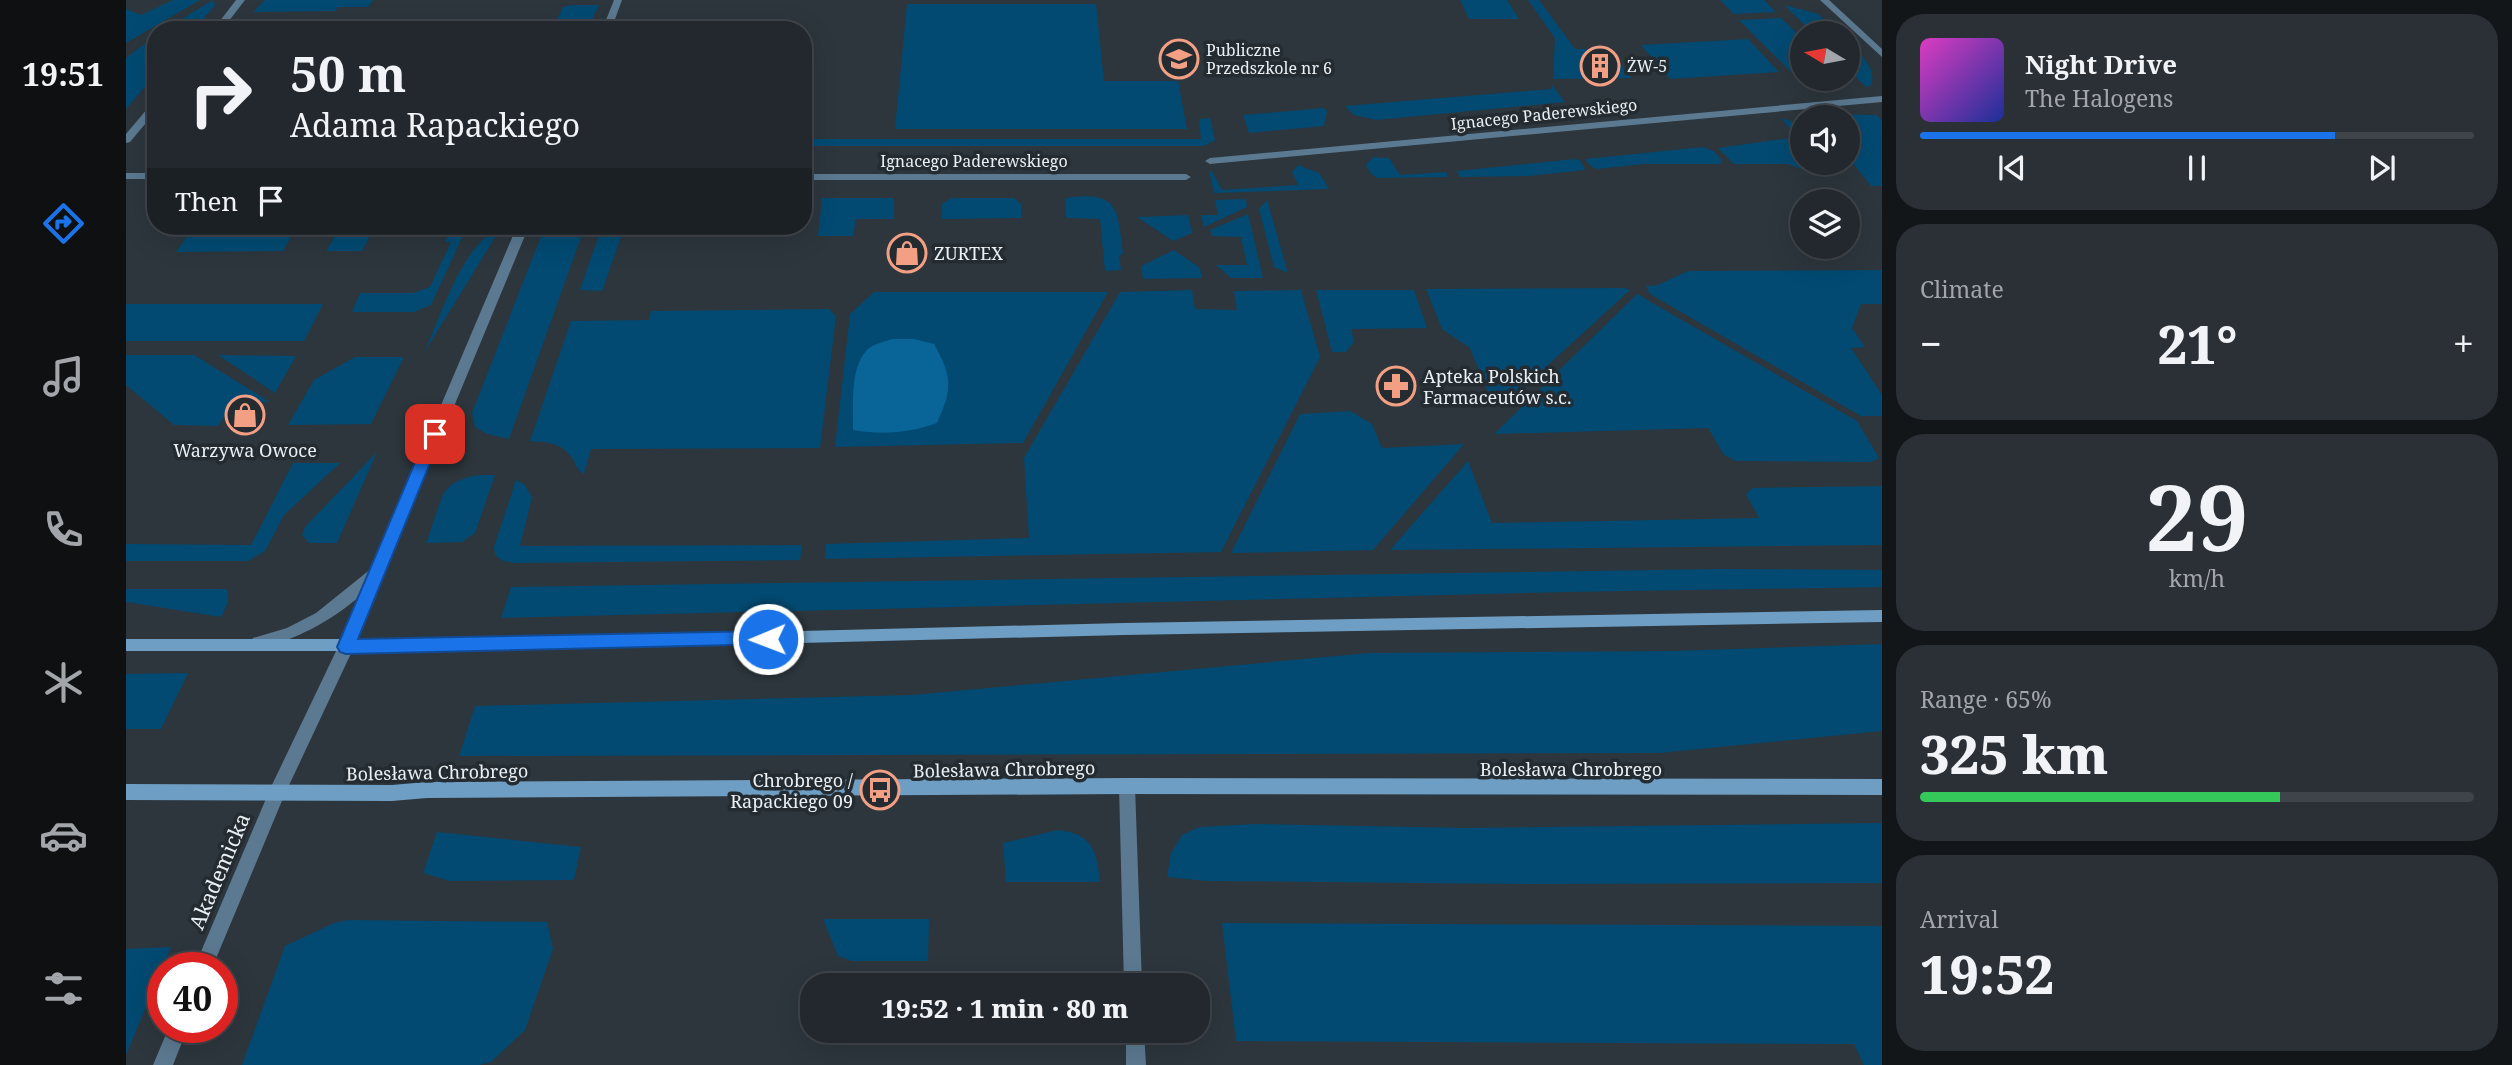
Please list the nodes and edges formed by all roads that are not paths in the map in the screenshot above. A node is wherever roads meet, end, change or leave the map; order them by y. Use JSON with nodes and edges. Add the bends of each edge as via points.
{"nodes":[{"id":1,"x":241,"y":0,"type":"edge"},
{"id":2,"x":618,"y":0,"type":"edge"},
{"id":3,"x":1824,"y":0,"type":"edge"},
{"id":4,"x":224,"y":21,"type":"edge"},
{"id":5,"x":610,"y":21,"type":"edge"},
{"id":6,"x":1882,"y":54,"type":"edge"},
{"id":7,"x":1882,"y":99,"type":"edge"},
{"id":8,"x":147,"y":115,"type":"edge"},
{"id":9,"x":126,"y":141,"type":"edge"},
{"id":10,"x":1210,"y":160,"type":"dead end"},
{"id":11,"x":126,"y":176,"type":"edge"},
{"id":12,"x":147,"y":176,"type":"edge"},
{"id":13,"x":812,"y":177,"type":"edge"},
{"id":14,"x":1186,"y":177,"type":"dead end"},
{"id":15,"x":519,"y":235,"type":"edge"},
{"id":16,"x":383,"y":558,"type":"junction"},
{"id":17,"x":1882,"y":616,"type":"edge"},
{"id":18,"x":254,"y":644,"type":"junction"},
{"id":19,"x":126,"y":645,"type":"edge"},
{"id":20,"x":346,"y":647,"type":"junction"},
{"id":21,"x":1127,"y":786,"type":"junction"},
{"id":22,"x":1882,"y":787,"type":"edge"},
{"id":23,"x":126,"y":792,"type":"edge"},
{"id":24,"x":277,"y":793,"type":"junction"},
{"id":25,"x":210,"y":952,"type":"edge"},
{"id":26,"x":1133,"y":973,"type":"edge"},
{"id":27,"x":172,"y":1043,"type":"edge"},
{"id":28,"x":1135,"y":1043,"type":"edge"},
{"id":29,"x":163,"y":1065,"type":"edge"},
{"id":30,"x":1136,"y":1065,"type":"edge"}],
"edges":[{"from":1,"to":4,"type":"street"},
{"from":2,"to":5,"type":"street"},
{"from":3,"to":6,"type":"street"},
{"from":7,"to":10,"type":"street","name":"Ignacego Paderewskiego"},
{"from":8,"to":9,"type":"street"},
{"from":11,"to":12,"type":"street"},
{"from":13,"to":14,"type":"street","name":"Ignacego Paderewskiego"},
{"from":15,"to":16,"type":"street","name":"Akademicka"},
{"from":16,"to":18,"type":"street","via":[[358,589],[322,617],[299,632]]},
{"from":16,"to":20,"type":"street","name":"Akademicka"},
{"from":17,"to":20,"type":"street"},
{"from":18,"to":19,"type":"street"},
{"from":18,"to":20,"type":"street"},
{"from":20,"to":24,"type":"street","name":"Akademicka"},
{"from":21,"to":22,"type":"street","name":"Bolesława Chrobrego"},
{"from":21,"to":24,"type":"street","name":"Bolesława Chrobrego"},
{"from":21,"to":26,"type":"street"},
{"from":23,"to":24,"type":"street","name":"Bolesława Chrobrego"},
{"from":24,"to":25,"type":"street","name":"Akademicka"},
{"from":27,"to":29,"type":"street"},
{"from":28,"to":30,"type":"street"}]}
